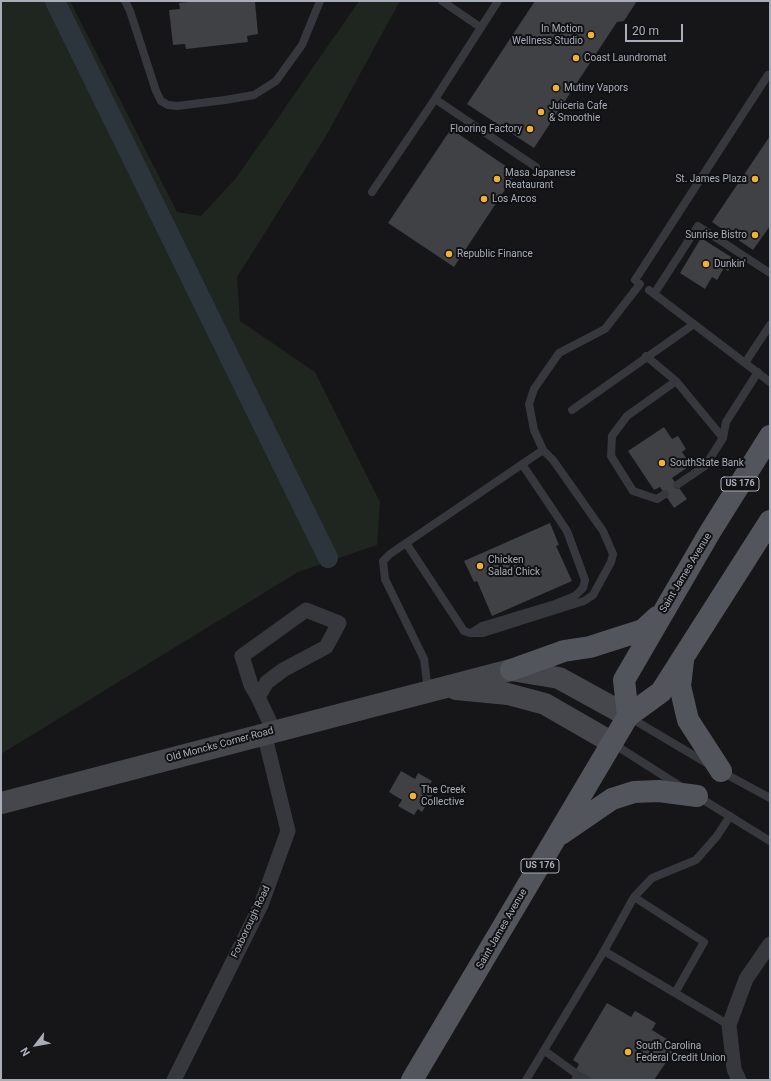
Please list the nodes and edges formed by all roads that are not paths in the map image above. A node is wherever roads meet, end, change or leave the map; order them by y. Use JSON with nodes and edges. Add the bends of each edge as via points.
{"nodes":[{"id":1,"x":125,"y":1,"type":"edge"},
{"id":2,"x":320,"y":1,"type":"edge"},
{"id":3,"x":442,"y":1,"type":"edge"},
{"id":4,"x":498,"y":1,"type":"edge"},
{"id":5,"x":480,"y":27,"type":"junction"},
{"id":6,"x":768,"y":75,"type":"dead end"},
{"id":7,"x":435,"y":99,"type":"junction"},
{"id":8,"x":536,"y":167,"type":"dead end"},
{"id":9,"x":372,"y":192,"type":"dead end"},
{"id":10,"x":770,"y":272,"type":"edge"},
{"id":11,"x":694,"y":324,"type":"junction"},
{"id":12,"x":770,"y":325,"type":"edge"},
{"id":13,"x":646,"y":356,"type":"junction"},
{"id":14,"x":744,"y":364,"type":"junction"},
{"id":15,"x":758,"y":372,"type":"junction"},
{"id":16,"x":676,"y":381,"type":"junction"},
{"id":17,"x":770,"y":382,"type":"edge"},
{"id":18,"x":572,"y":410,"type":"dead end"},
{"id":19,"x":770,"y":436,"type":"edge"},
{"id":20,"x":723,"y":438,"type":"junction"},
{"id":21,"x":543,"y":450,"type":"junction"},
{"id":22,"x":522,"y":464,"type":"junction"},
{"id":23,"x":677,"y":485,"type":"dead end"},
{"id":24,"x":665,"y":494,"type":"dead end"},
{"id":25,"x":770,"y":521,"type":"edge"},
{"id":26,"x":406,"y":543,"type":"junction"},
{"id":27,"x":663,"y":610,"type":"junction"},
{"id":28,"x":467,"y":632,"type":"junction"},
{"id":29,"x":684,"y":656,"type":"junction"},
{"id":30,"x":511,"y":670,"type":"junction"},
{"id":31,"x":433,"y":690,"type":"junction"},
{"id":32,"x":258,"y":697,"type":"junction"},
{"id":33,"x":628,"y":716,"type":"junction"},
{"id":34,"x":269,"y":732,"type":"junction"},
{"id":35,"x":611,"y":742,"type":"junction"},
{"id":36,"x":721,"y":771,"type":"junction"},
{"id":37,"x":698,"y":796,"type":"junction"},
{"id":38,"x":770,"y":798,"type":"edge"},
{"id":39,"x":1,"y":803,"type":"edge"},
{"id":40,"x":730,"y":816,"type":"junction"},
{"id":41,"x":557,"y":837,"type":"junction"},
{"id":42,"x":770,"y":841,"type":"edge"},
{"id":43,"x":634,"y":897,"type":"junction"},
{"id":44,"x":770,"y":944,"type":"edge"},
{"id":45,"x":604,"y":951,"type":"junction"},
{"id":46,"x":675,"y":993,"type":"junction"},
{"id":47,"x":729,"y":1025,"type":"junction"},
{"id":48,"x":544,"y":1051,"type":"junction"},
{"id":49,"x":576,"y":1078,"type":"edge"},
{"id":50,"x":174,"y":1080,"type":"edge"},
{"id":51,"x":412,"y":1080,"type":"edge"},
{"id":52,"x":526,"y":1080,"type":"edge"},
{"id":53,"x":587,"y":1080,"type":"edge"},
{"id":54,"x":739,"y":1080,"type":"edge"}],
"edges":[{"from":1,"to":2,"type":"lane","via":[[156,92],[161,101],[177,106],[254,95],[276,81],[302,45]]},
{"from":3,"to":5,"type":"lane"},
{"from":4,"to":5,"type":"lane"},
{"from":5,"to":7,"type":"lane"},
{"from":6,"to":21,"type":"lane","via":[[638,282],[605,329],[559,353],[534,389],[529,404],[534,430]]},
{"from":7,"to":8,"type":"lane"},
{"from":7,"to":9,"type":"lane"},
{"from":10,"to":11,"type":"lane","via":[[698,226],[652,292]]},
{"from":11,"to":13,"type":"lane"},
{"from":11,"to":14,"type":"lane"},
{"from":12,"to":14,"type":"lane"},
{"from":13,"to":16,"type":"lane"},
{"from":13,"to":18,"type":"lane"},
{"from":14,"to":15,"type":"lane"},
{"from":15,"to":17,"type":"lane"},
{"from":15,"to":20,"type":"lane","via":[[726,422]]},
{"from":16,"to":20,"type":"lane"},
{"from":16,"to":24,"type":"lane","via":[[627,416],[612,436],[611,456],[633,491],[657,499]]},
{"from":19,"to":27,"type":"main road","name":"Saint James Avenue","number":"US 176"},
{"from":20,"to":23,"type":"lane","via":[[704,466]]},
{"from":21,"to":22,"type":"lane"},
{"from":21,"to":28,"type":"lane","via":[[553,460],[603,531],[613,554],[612,562],[593,596],[584,601],[483,633]]},
{"from":22,"to":26,"type":"lane"},
{"from":22,"to":28,"type":"lane","via":[[567,531],[584,580],[583,588],[575,596],[555,604]]},
{"from":25,"to":29,"type":"main road","name":"Saint James Avenue"},
{"from":26,"to":28,"type":"lane"},
{"from":26,"to":31,"type":"lane","via":[[383,561],[385,579],[424,659]]},
{"from":27,"to":30,"type":"main road","via":[[643,630],[590,647],[564,651]]},
{"from":27,"to":33,"type":"main road","name":"Saint James Avenue","number":"US 176","via":[[624,680]]},
{"from":29,"to":33,"type":"main road","name":"Saint James Avenue","via":[[661,692]]},
{"from":29,"to":36,"type":"main road","via":[[680,686],[688,720]]},
{"from":30,"to":31,"type":"street","name":"Old Moncks Corner Road"},
{"from":30,"to":33,"type":"street","via":[[559,678]]},
{"from":31,"to":34,"type":"street","name":"Old Moncks Corner Road"},
{"from":31,"to":35,"type":"street","via":[[508,694],[545,704]]},
{"from":32,"to":32,"type":"street","name":"Foxborough Road","via":[[251,685],[242,656],[306,610],[339,623],[326,647],[283,670],[267,682]]},
{"from":32,"to":34,"type":"street","name":"Foxborough Road"},
{"from":33,"to":35,"type":"main road","name":"Saint James Avenue","number":"US 176"},
{"from":33,"to":36,"type":"lane"},
{"from":34,"to":39,"type":"street","name":"Old Moncks Corner Road"},
{"from":34,"to":50,"type":"street","name":"Foxborough Road","via":[[288,831],[262,906]]},
{"from":35,"to":37,"type":"lane"},
{"from":35,"to":41,"type":"main road","name":"Saint James Avenue","number":"US 176"},
{"from":36,"to":38,"type":"lane"},
{"from":37,"to":40,"type":"lane"},
{"from":37,"to":41,"type":"main road","via":[[658,791],[634,792],[612,799]]},
{"from":40,"to":42,"type":"lane"},
{"from":40,"to":43,"type":"lane","via":[[696,860],[652,878]]},
{"from":41,"to":51,"type":"main road","name":"Saint James Avenue","number":"US 176"},
{"from":43,"to":45,"type":"lane"},
{"from":43,"to":46,"type":"lane","via":[[704,942]]},
{"from":44,"to":47,"type":"street","via":[[746,979]]},
{"from":45,"to":46,"type":"lane"},
{"from":45,"to":48,"type":"lane"},
{"from":46,"to":47,"type":"lane"},
{"from":47,"to":54,"type":"street","via":[[734,1069]]},
{"from":48,"to":49,"type":"lane"},
{"from":48,"to":52,"type":"lane"},
{"from":49,"to":53,"type":"lane"}]}
